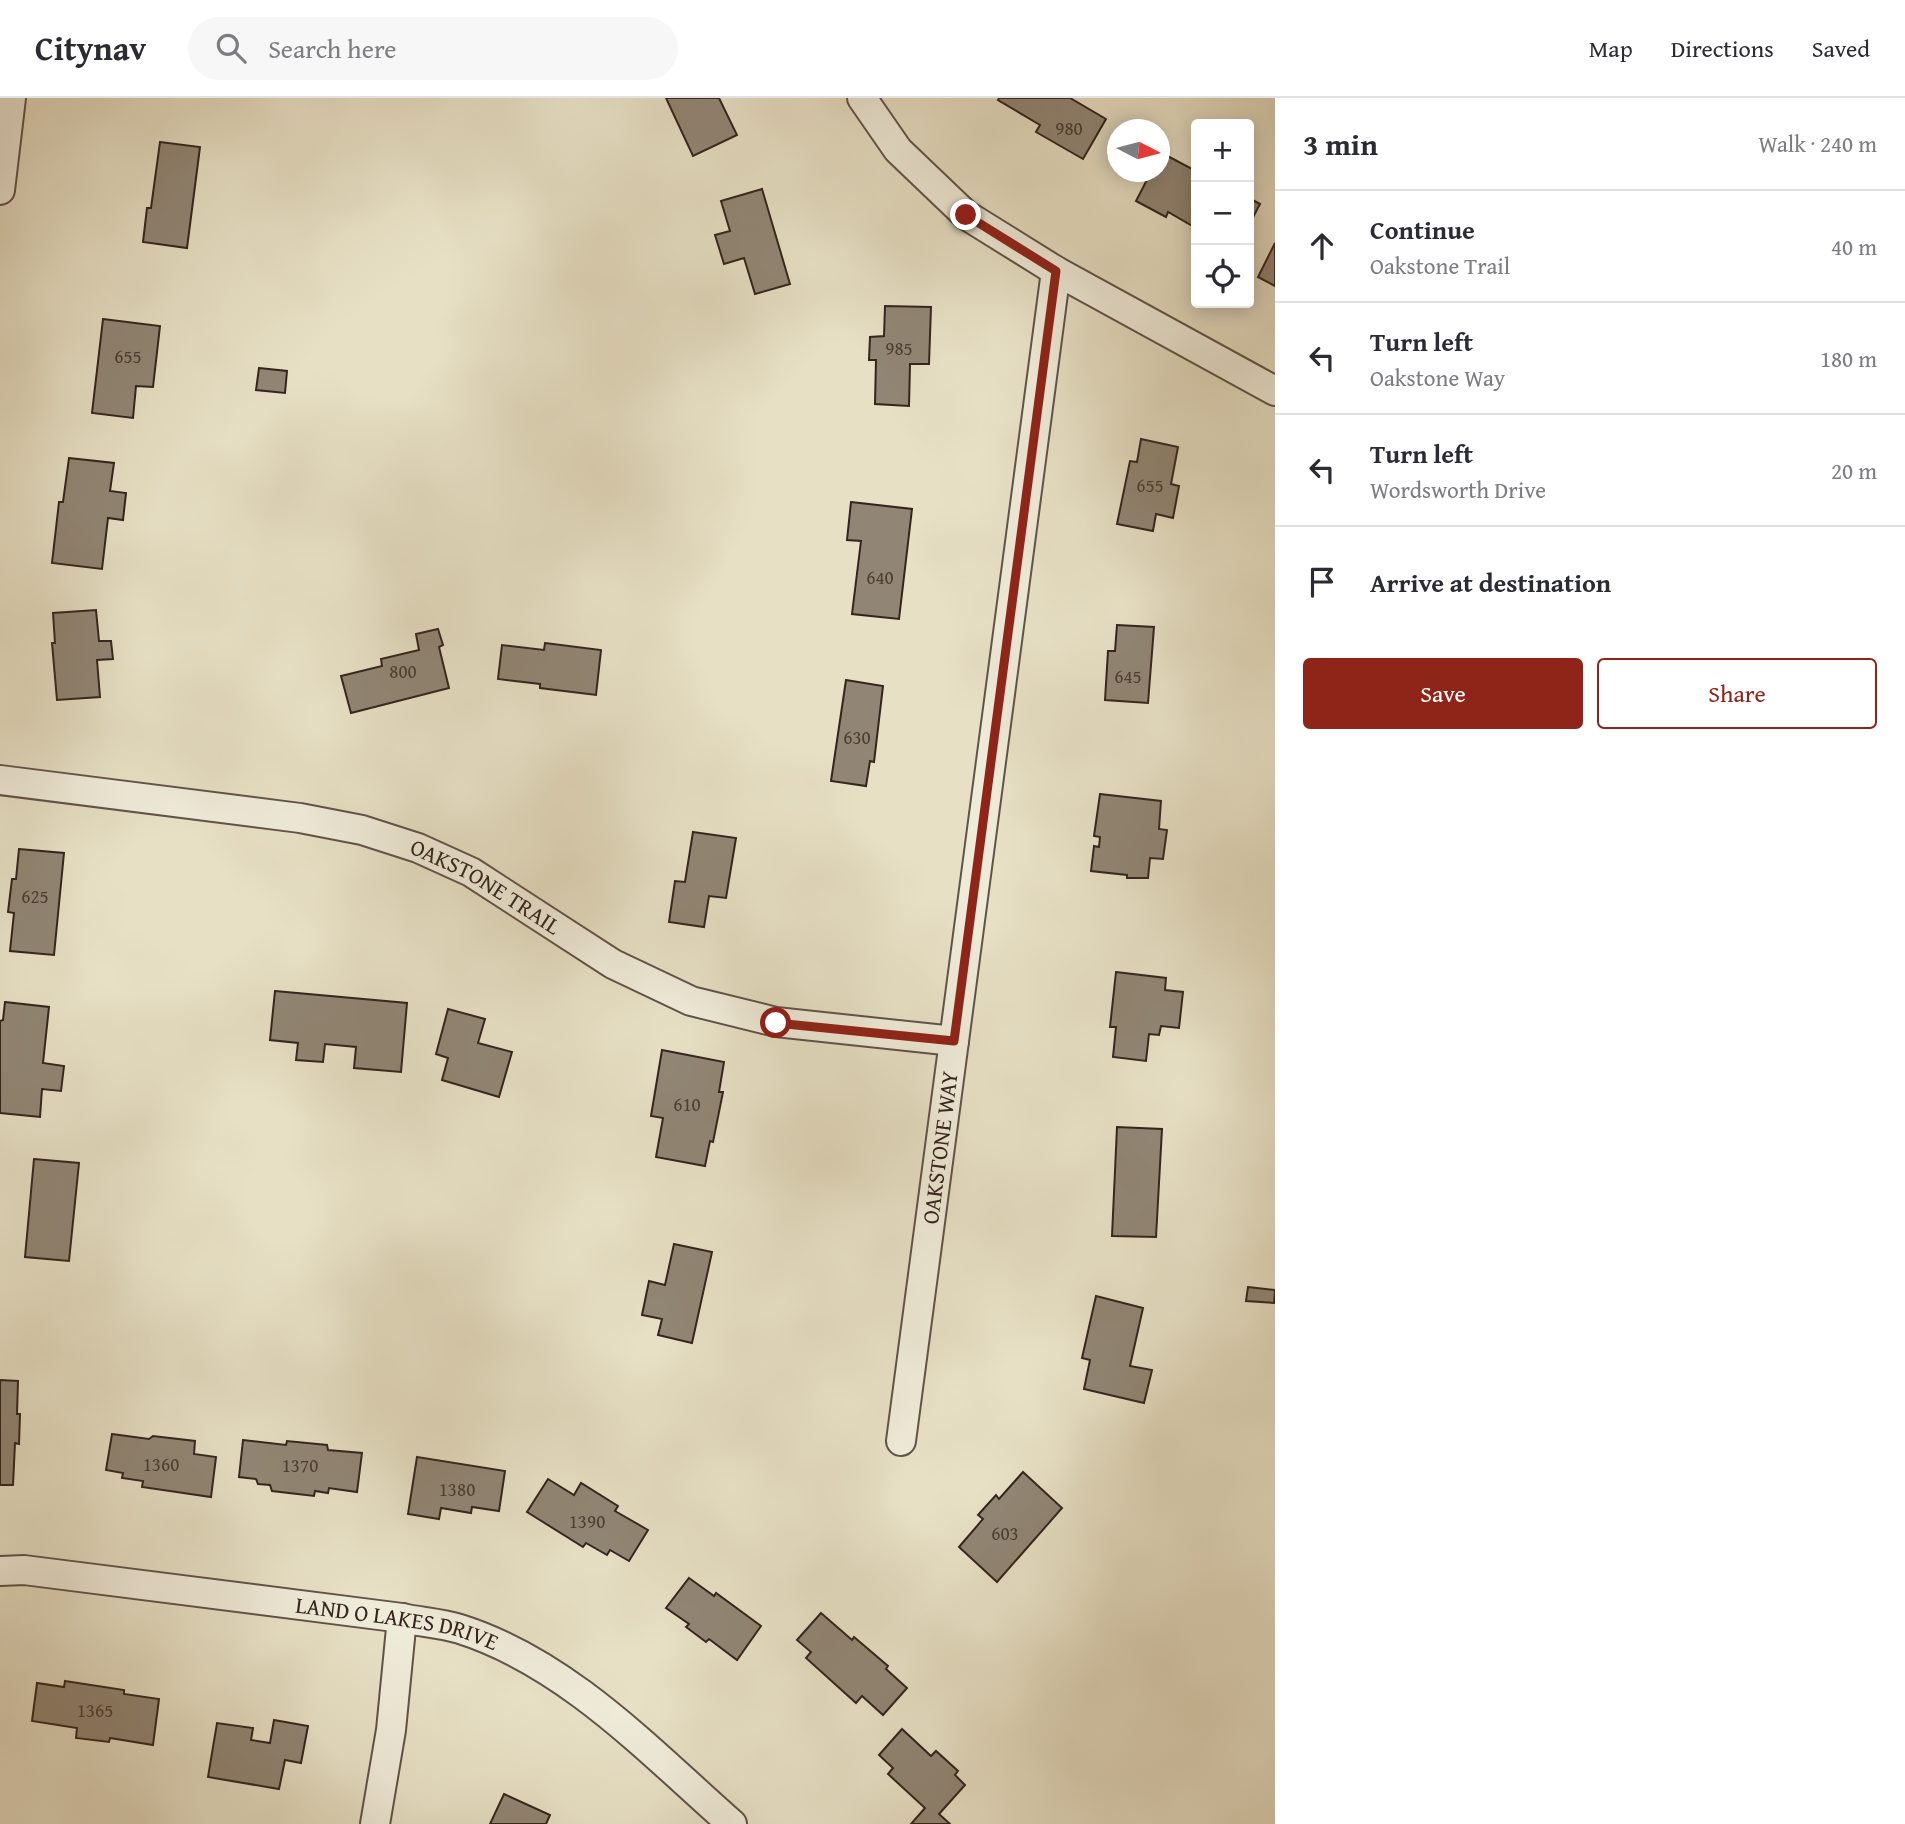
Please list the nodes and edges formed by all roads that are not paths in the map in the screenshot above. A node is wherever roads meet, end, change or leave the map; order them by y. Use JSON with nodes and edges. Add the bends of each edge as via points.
{"nodes":[{"id":1,"x":11,"y":98,"type":"edge"},
{"id":2,"x":862,"y":98,"type":"edge"},
{"id":3,"x":0,"y":190,"type":"edge"},
{"id":4,"x":1056,"y":271,"type":"junction"},
{"id":5,"x":1275,"y":391,"type":"edge"},
{"id":6,"x":0,"y":780,"type":"edge"},
{"id":7,"x":954,"y":1041,"type":"junction"},
{"id":8,"x":901,"y":1441,"type":"dead end"},
{"id":9,"x":0,"y":1571,"type":"edge"},
{"id":10,"x":402,"y":1618,"type":"junction"},
{"id":11,"x":375,"y":1824,"type":"edge"},
{"id":12,"x":732,"y":1824,"type":"edge"}],
"edges":[{"from":1,"to":3,"type":"street"},
{"from":2,"to":4,"type":"street","via":[[898,150],[966,215]]},
{"from":4,"to":5,"type":"street"},
{"from":4,"to":7,"type":"street","name":"OAKSTONE WAY"},
{"from":6,"to":7,"type":"street","name":"OAKSTONE TRAIL","via":[[362,830],[471,872],[613,964],[691,1001],[776,1023]]},
{"from":7,"to":8,"type":"street","name":"OAKSTONE WAY"},
{"from":9,"to":10,"type":"street","name":"LAND O LAKES DRIVE","via":[[24,1570]]},
{"from":10,"to":11,"type":"street","via":[[391,1730]]},
{"from":10,"to":12,"type":"street","name":"LAND O LAKES DRIVE","via":[[458,1628],[505,1647],[574,1688]]}]}
